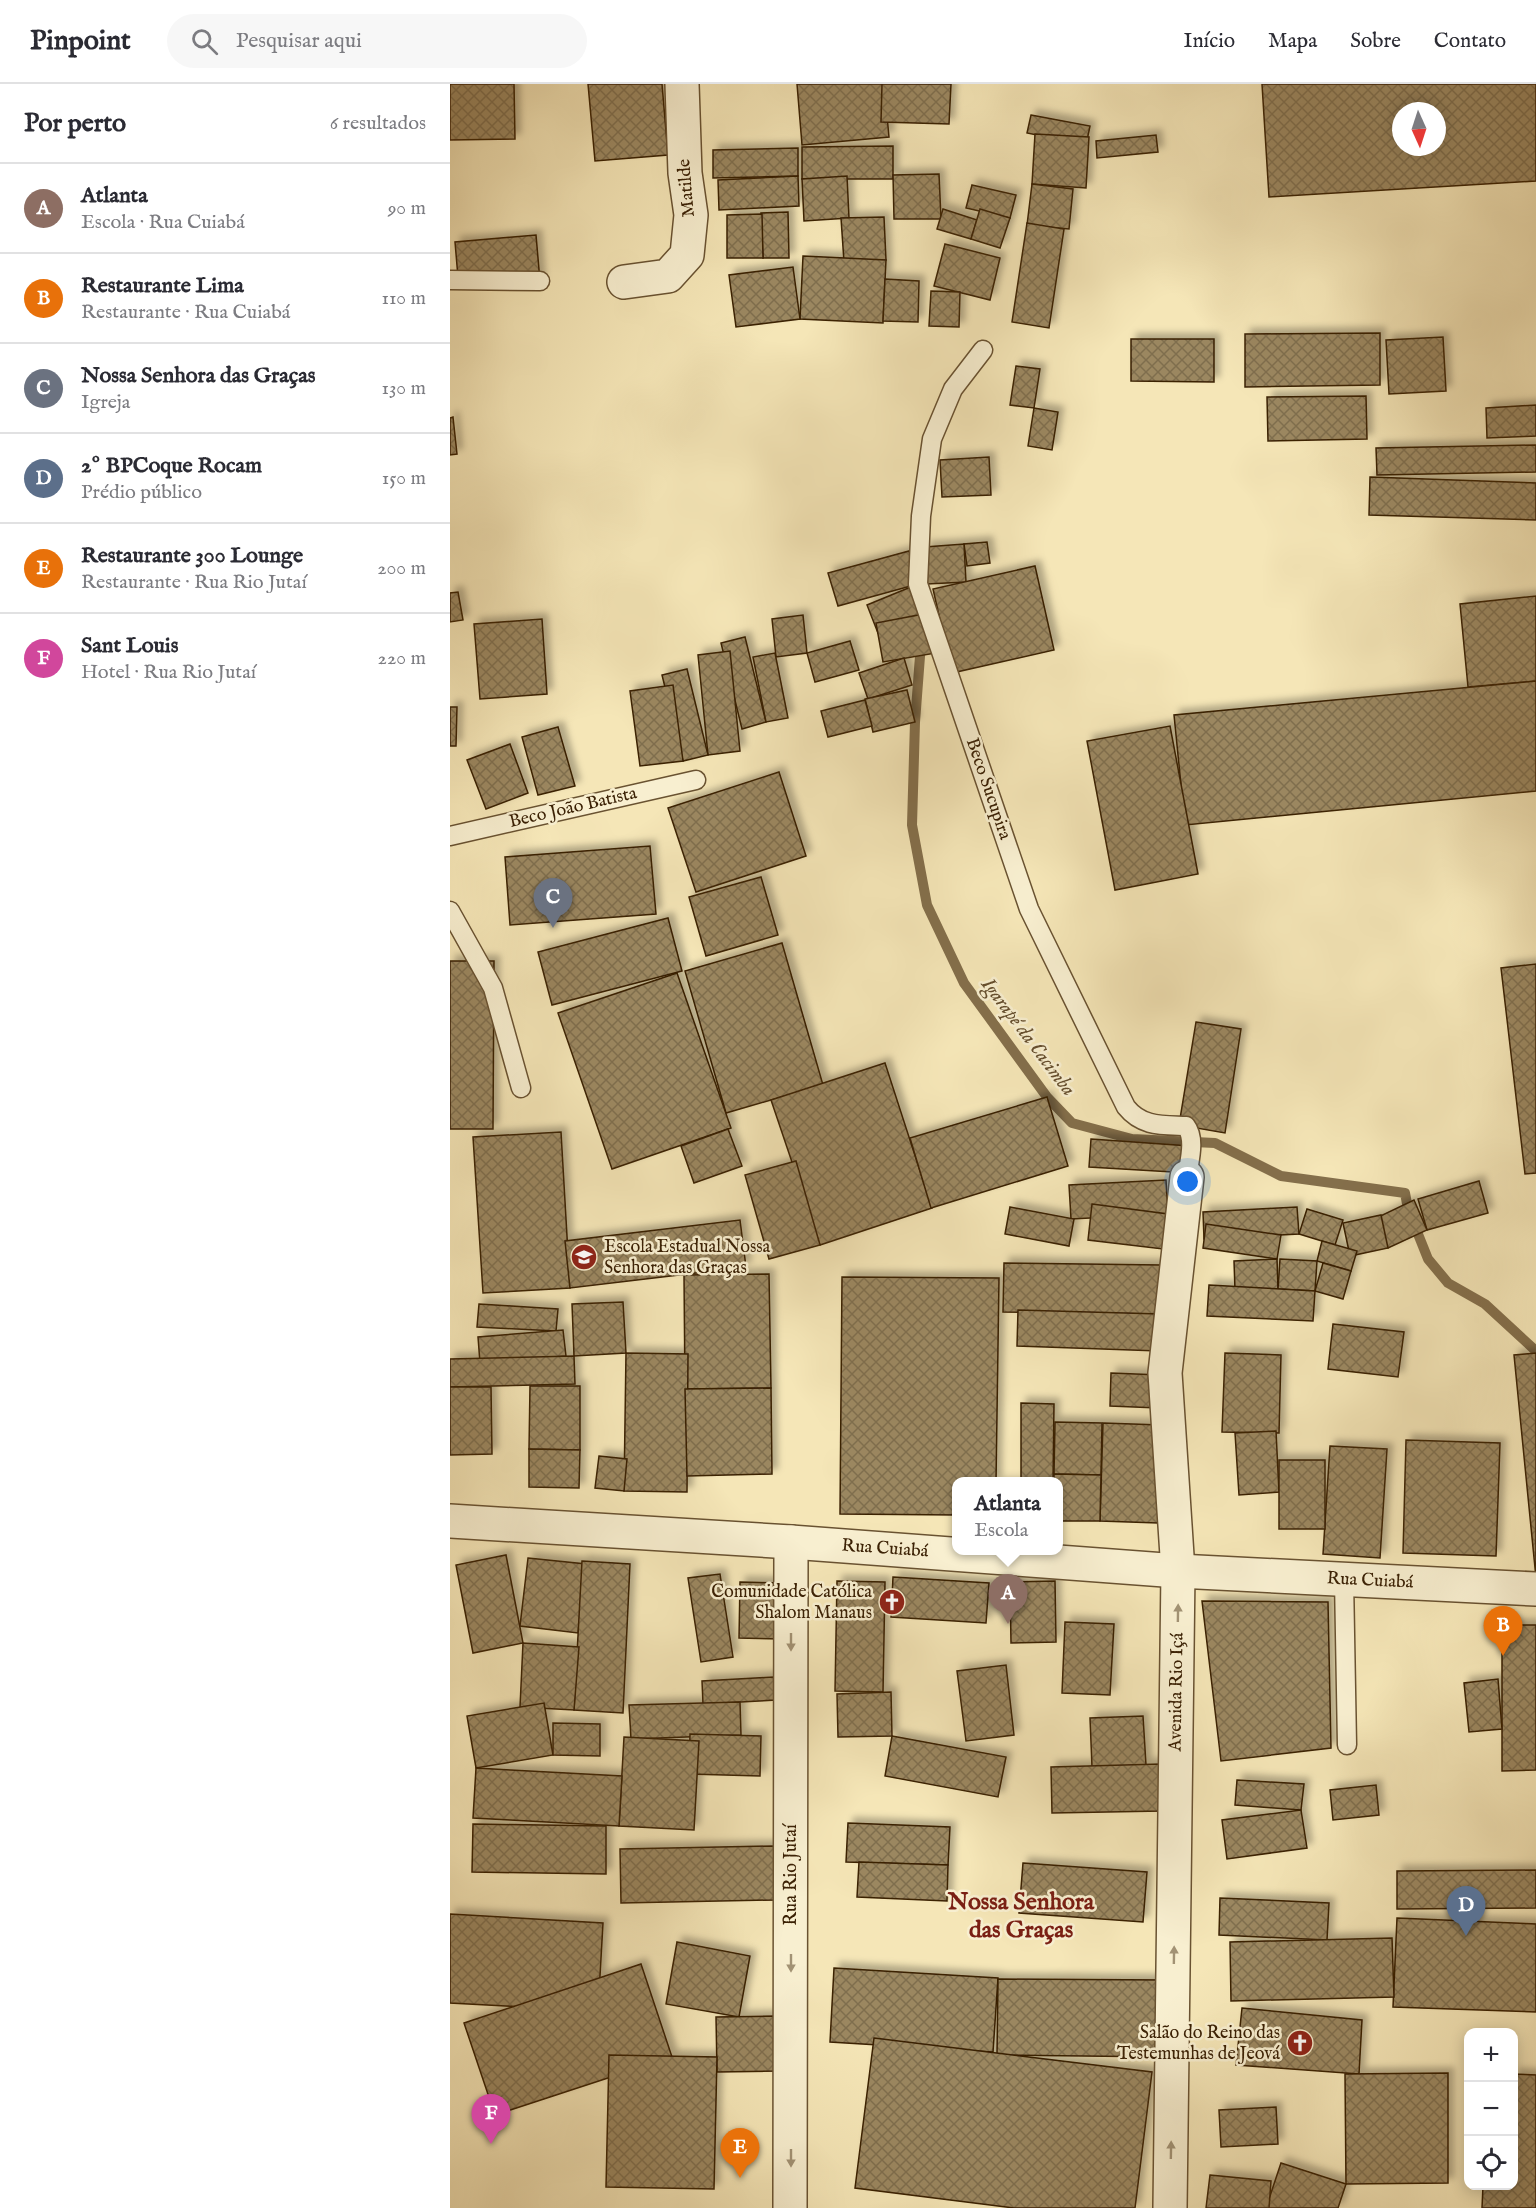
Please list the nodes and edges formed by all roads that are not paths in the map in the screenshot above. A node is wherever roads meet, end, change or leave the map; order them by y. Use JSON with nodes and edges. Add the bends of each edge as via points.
{"nodes":[{"id":1,"x":681,"y":84,"type":"edge"},
{"id":2,"x":450,"y":280,"type":"edge"},
{"id":3,"x":540,"y":281,"type":"dead end"},
{"id":4,"x":624,"y":282,"type":"dead end"},
{"id":5,"x":983,"y":350,"type":"dead end"},
{"id":6,"x":696,"y":780,"type":"dead end"},
{"id":7,"x":450,"y":837,"type":"edge"},
{"id":8,"x":450,"y":911,"type":"edge"},
{"id":9,"x":521,"y":1088,"type":"dead end"},
{"id":10,"x":1188,"y":1166,"type":"joint"},
{"id":11,"x":450,"y":1521,"type":"edge"},
{"id":12,"x":791,"y":1542,"type":"junction"},
{"id":13,"x":952,"y":1554,"type":"edge"},
{"id":14,"x":964,"y":1555,"type":"edge"},
{"id":15,"x":1178,"y":1571,"type":"junction"},
{"id":16,"x":1344,"y":1579,"type":"junction"},
{"id":17,"x":1536,"y":1589,"type":"edge"},
{"id":18,"x":1347,"y":1745,"type":"dead end"},
{"id":19,"x":790,"y":2208,"type":"edge"},
{"id":20,"x":1170,"y":2208,"type":"edge"}],
"edges":[{"from":1,"to":4,"type":"street","name":"Matilde","via":[[691,215],[687,255],[668,276]]},
{"from":2,"to":3,"type":"lane"},
{"from":5,"to":10,"type":"lane","name":"Beco Sucupira","via":[[952,389],[932,439],[921,516],[918,584],[1029,909],[1126,1107],[1147,1124],[1186,1126],[1191,1141]]},
{"from":6,"to":7,"type":"lane","name":"Beco João Batista"},
{"from":8,"to":9,"type":"lane","via":[[493,988]]},
{"from":10,"to":15,"type":"street","name":"Avenida Rio Içá","via":[[1165,1373]]},
{"from":11,"to":12,"type":"street","name":"Rua Cuiabá"},
{"from":12,"to":13,"type":"street","name":"Rua Cuiabá"},
{"from":12,"to":19,"type":"street","name":"Rua Rio Jutaí","one_way":true},
{"from":14,"to":15,"type":"street","name":"Rua Cuiabá"},
{"from":15,"to":16,"type":"street","name":"Rua Cuiabá"},
{"from":20,"to":15,"type":"street","name":"Avenida Rio Içá","one_way":true},
{"from":16,"to":17,"type":"street","name":"Rua Cuiabá"},
{"from":16,"to":18,"type":"lane"}]}
